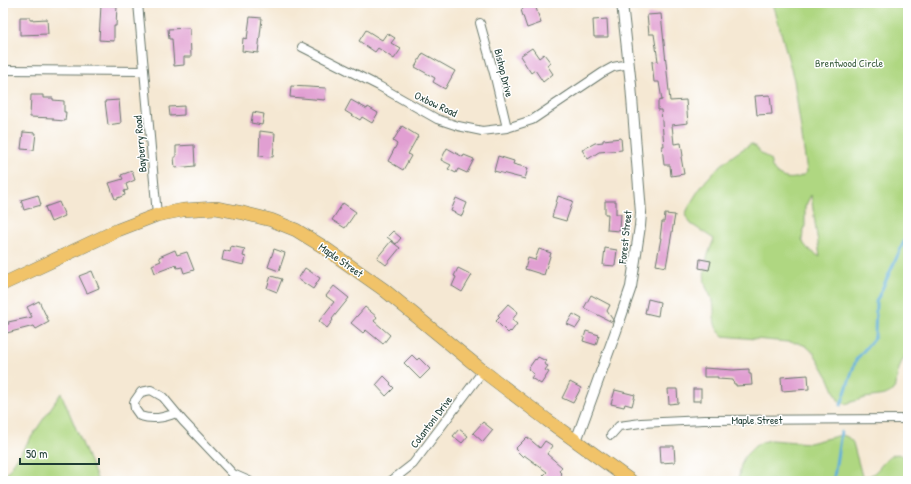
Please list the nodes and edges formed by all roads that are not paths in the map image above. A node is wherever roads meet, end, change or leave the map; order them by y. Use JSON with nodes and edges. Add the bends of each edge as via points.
{"nodes":[{"id":1,"x":138,"y":3,"type":"edge"},
{"id":2,"x":622,"y":3,"type":"edge"},
{"id":3,"x":480,"y":23,"type":"dead end"},
{"id":4,"x":302,"y":47,"type":"dead end"},
{"id":5,"x":629,"y":64,"type":"junction"},
{"id":6,"x":3,"y":70,"type":"edge"},
{"id":7,"x":144,"y":71,"type":"junction"},
{"id":8,"x":506,"y":128,"type":"junction"},
{"id":9,"x":157,"y":215,"type":"junction"},
{"id":10,"x":3,"y":284,"type":"edge"},
{"id":11,"x":483,"y":371,"type":"junction"},
{"id":12,"x":176,"y":413,"type":"junction"},
{"id":13,"x":908,"y":420,"type":"edge"},
{"id":14,"x":611,"y":435,"type":"dead end"},
{"id":15,"x":576,"y":442,"type":"junction"},
{"id":16,"x":249,"y":481,"type":"edge"},
{"id":17,"x":391,"y":481,"type":"edge"},
{"id":18,"x":631,"y":481,"type":"edge"}],
"edges":[{"from":1,"to":7,"type":"street","name":"Bayberry Road"},
{"from":2,"to":5,"type":"street","name":"Forest Street"},
{"from":3,"to":8,"type":"street","name":"Bishop Drive"},
{"from":4,"to":8,"type":"street","name":"Oxbow Road","via":[[437,119],[482,130]]},
{"from":5,"to":8,"type":"street","name":"Oxbow Road","via":[[613,67],[602,73],[532,120]]},
{"from":5,"to":15,"type":"street","name":"Forest Street","via":[[640,226],[631,287]]},
{"from":6,"to":7,"type":"street"},
{"from":7,"to":9,"type":"street","name":"Bayberry Road"},
{"from":9,"to":10,"type":"main road","name":"Maple Street","via":[[118,230]]},
{"from":9,"to":11,"type":"main road","name":"Maple Street","via":[[216,208],[271,220],[296,230],[383,289]]},
{"from":11,"to":15,"type":"main road","name":"Maple Street"},
{"from":11,"to":17,"type":"street","name":"Colantoni Drive","via":[[413,464]]},
{"from":12,"to":12,"type":"street","via":[[163,397],[151,390],[140,392],[134,402],[140,416],[156,419]]},
{"from":12,"to":16,"type":"street","via":[[233,474]]},
{"from":13,"to":14,"type":"street","name":"Maple Street","via":[[704,420],[641,423],[619,426]]},
{"from":15,"to":18,"type":"main road","name":"Maple Street"}]}
